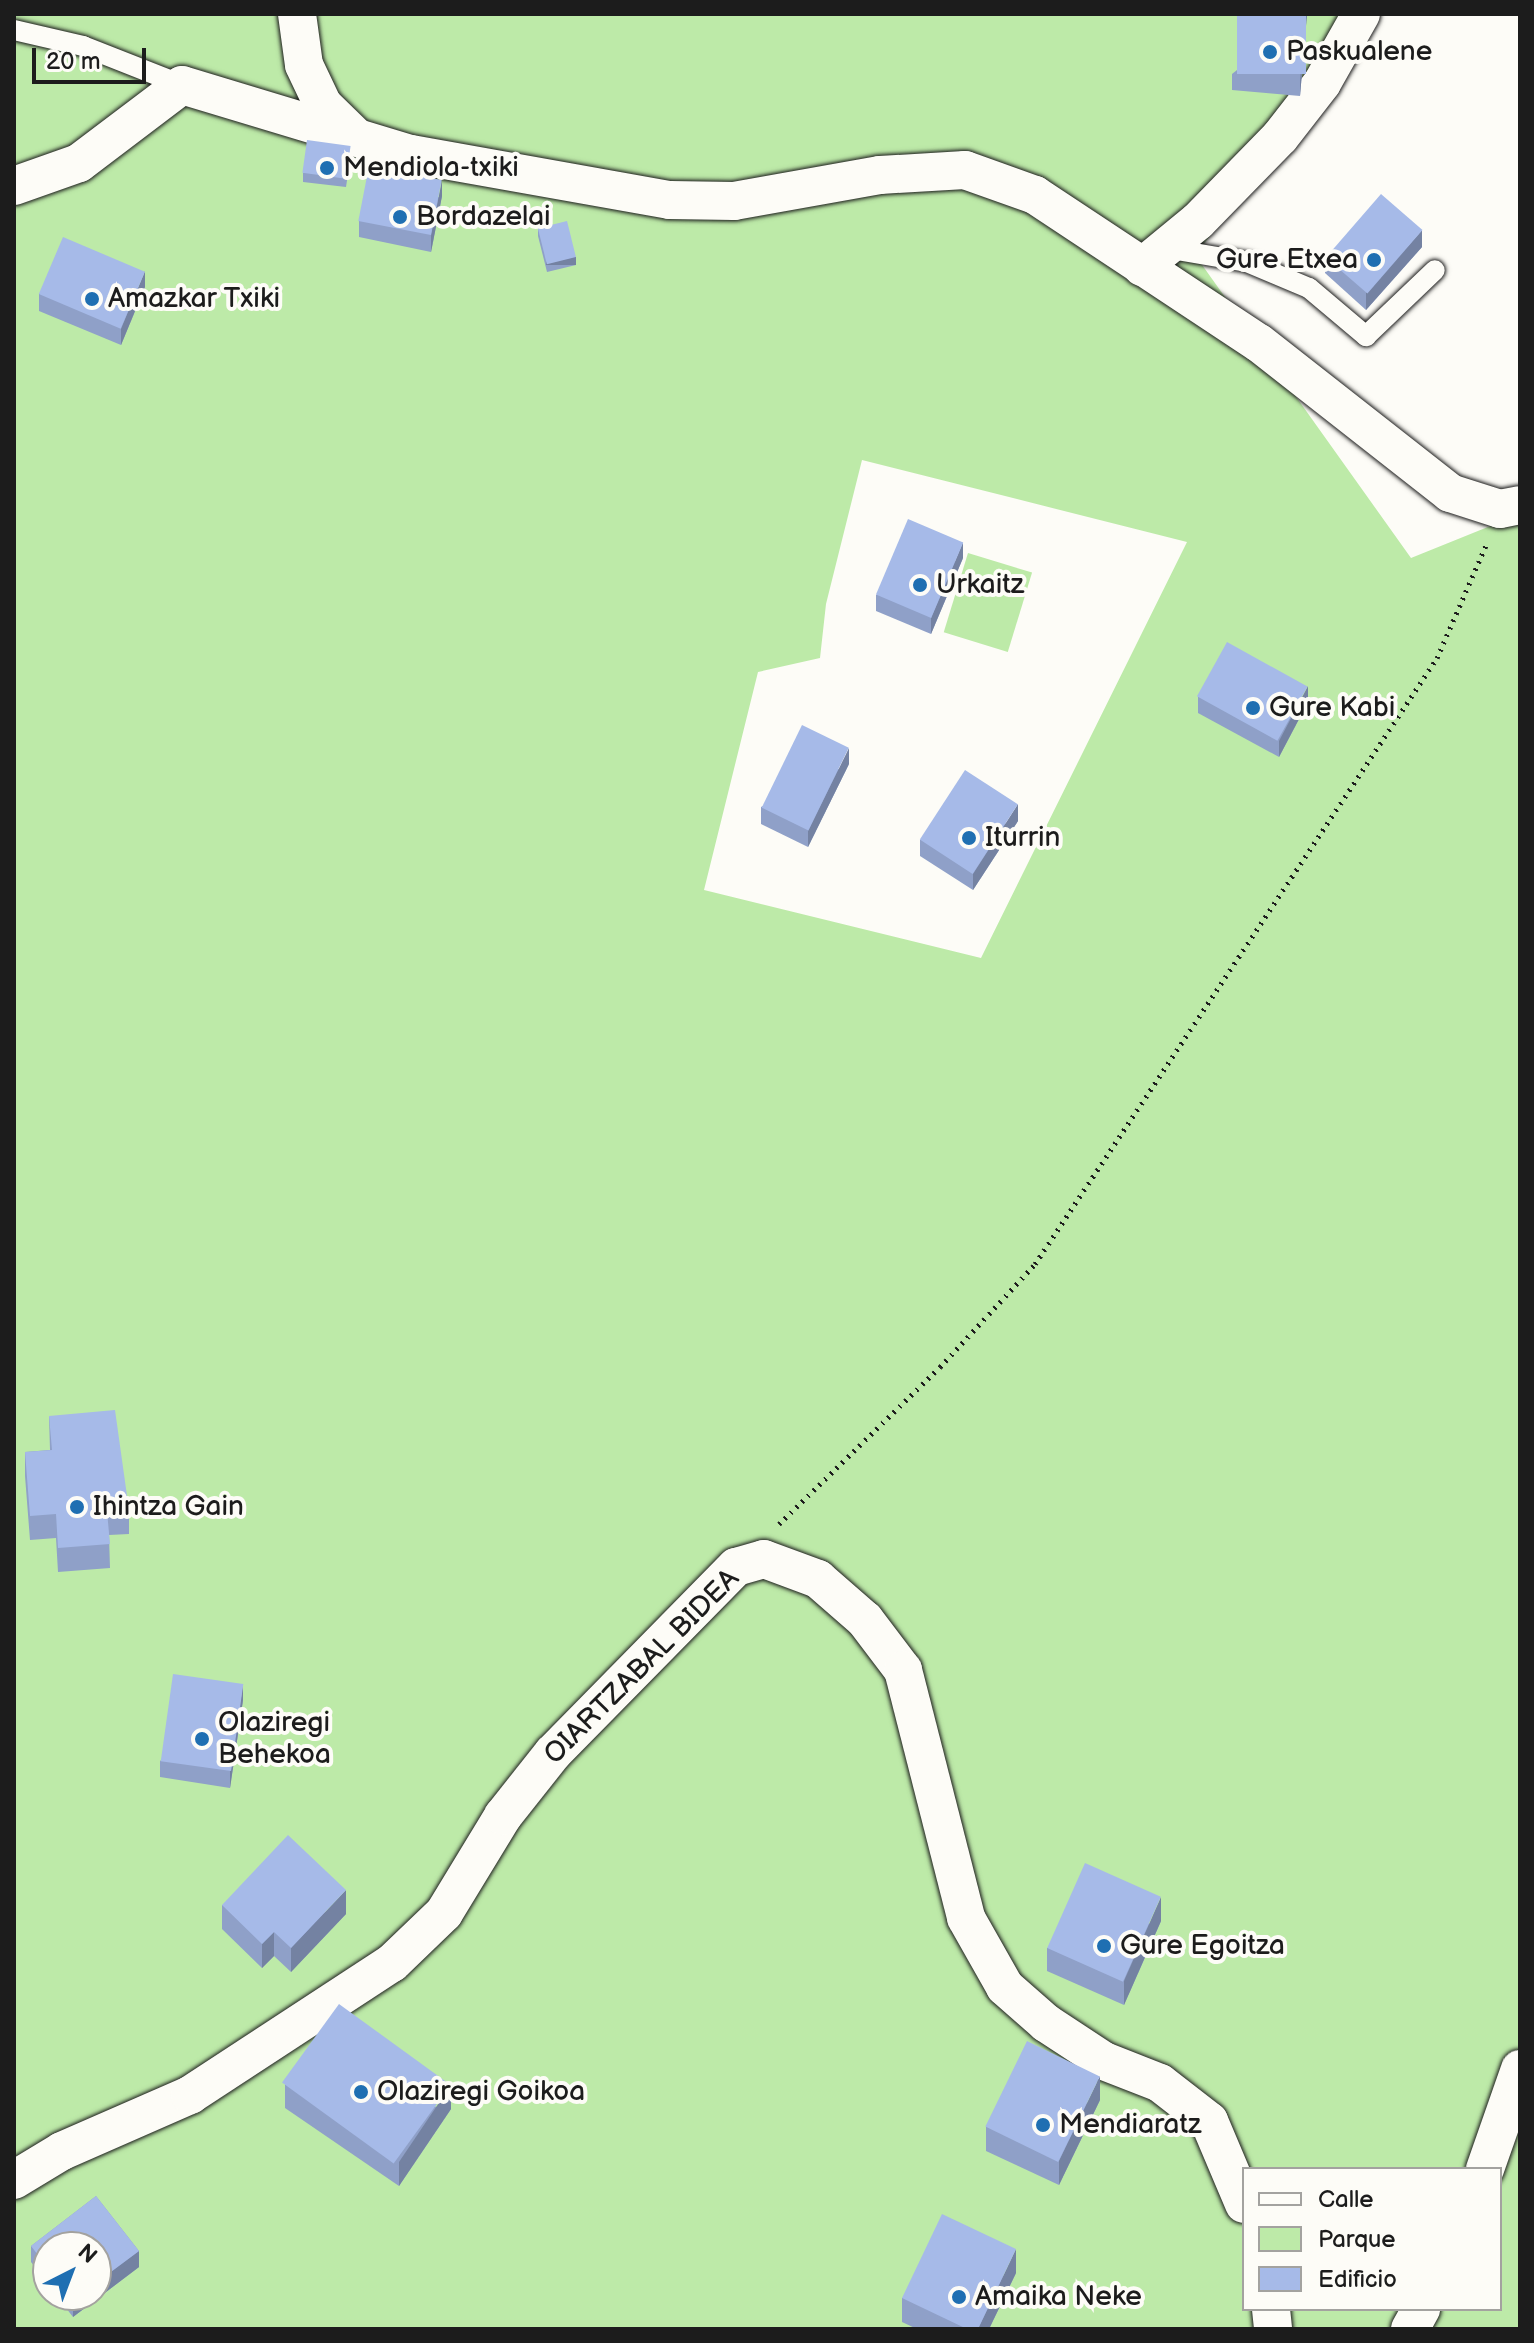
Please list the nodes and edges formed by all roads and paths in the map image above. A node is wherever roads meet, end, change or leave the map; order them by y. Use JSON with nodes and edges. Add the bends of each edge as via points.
{"nodes":[{"id":1,"x":297,"y":14,"type":"edge"},
{"id":2,"x":1361,"y":14,"type":"edge"},
{"id":3,"x":14,"y":30,"type":"edge"},
{"id":4,"x":182,"y":85,"type":"junction"},
{"id":5,"x":355,"y":136,"type":"junction"},
{"id":6,"x":14,"y":186,"type":"edge"},
{"id":7,"x":1154,"y":258,"type":"junction"},
{"id":8,"x":1435,"y":270,"type":"dead end"},
{"id":9,"x":1510,"y":507,"type":"edge"},
{"id":10,"x":736,"y":1567,"type":"junction"},
{"id":11,"x":1520,"y":2069,"type":"edge"},
{"id":12,"x":1486,"y":2167,"type":"edge"},
{"id":13,"x":14,"y":2180,"type":"edge"},
{"id":14,"x":1242,"y":2199,"type":"edge"},
{"id":15,"x":1420,"y":2311,"type":"edge"},
{"id":16,"x":1410,"y":2329,"type":"edge"}],
"edges":[{"from":1,"to":5,"type":"street","via":[[304,65],[323,105]]},
{"from":2,"to":7,"type":"street","via":[[1322,83],[1280,137]]},
{"from":3,"to":4,"type":"lane","via":[[83,46]]},
{"from":4,"to":5,"type":"street"},
{"from":4,"to":6,"type":"street","via":[[79,163]]},
{"from":5,"to":7,"type":"street","via":[[411,154],[670,200],[734,201],[880,175],[965,170],[1035,195]]},
{"from":7,"to":8,"type":"lane","via":[[1247,262],[1309,288],[1366,336]]},
{"from":7,"to":9,"type":"street","via":[[1450,493]]},
{"from":9,"to":10,"type":"path","via":[[1437,658],[1035,1264],[940,1367]]},
{"from":10,"to":13,"type":"street","name":"OIARTZABAL BIDEA","via":[[553,1753],[503,1816],[444,1913],[392,1963],[190,2095],[62,2151]]},
{"from":10,"to":14,"type":"street","name":"OIARTZABAL BIDEA","via":[[764,1559],[818,1579],[865,1620],[903,1670],[966,1918],[1005,1987],[1058,2031],[1104,2061],[1160,2083],[1209,2121]]},
{"from":11,"to":12,"type":"street"},
{"from":15,"to":16,"type":"street"}]}
